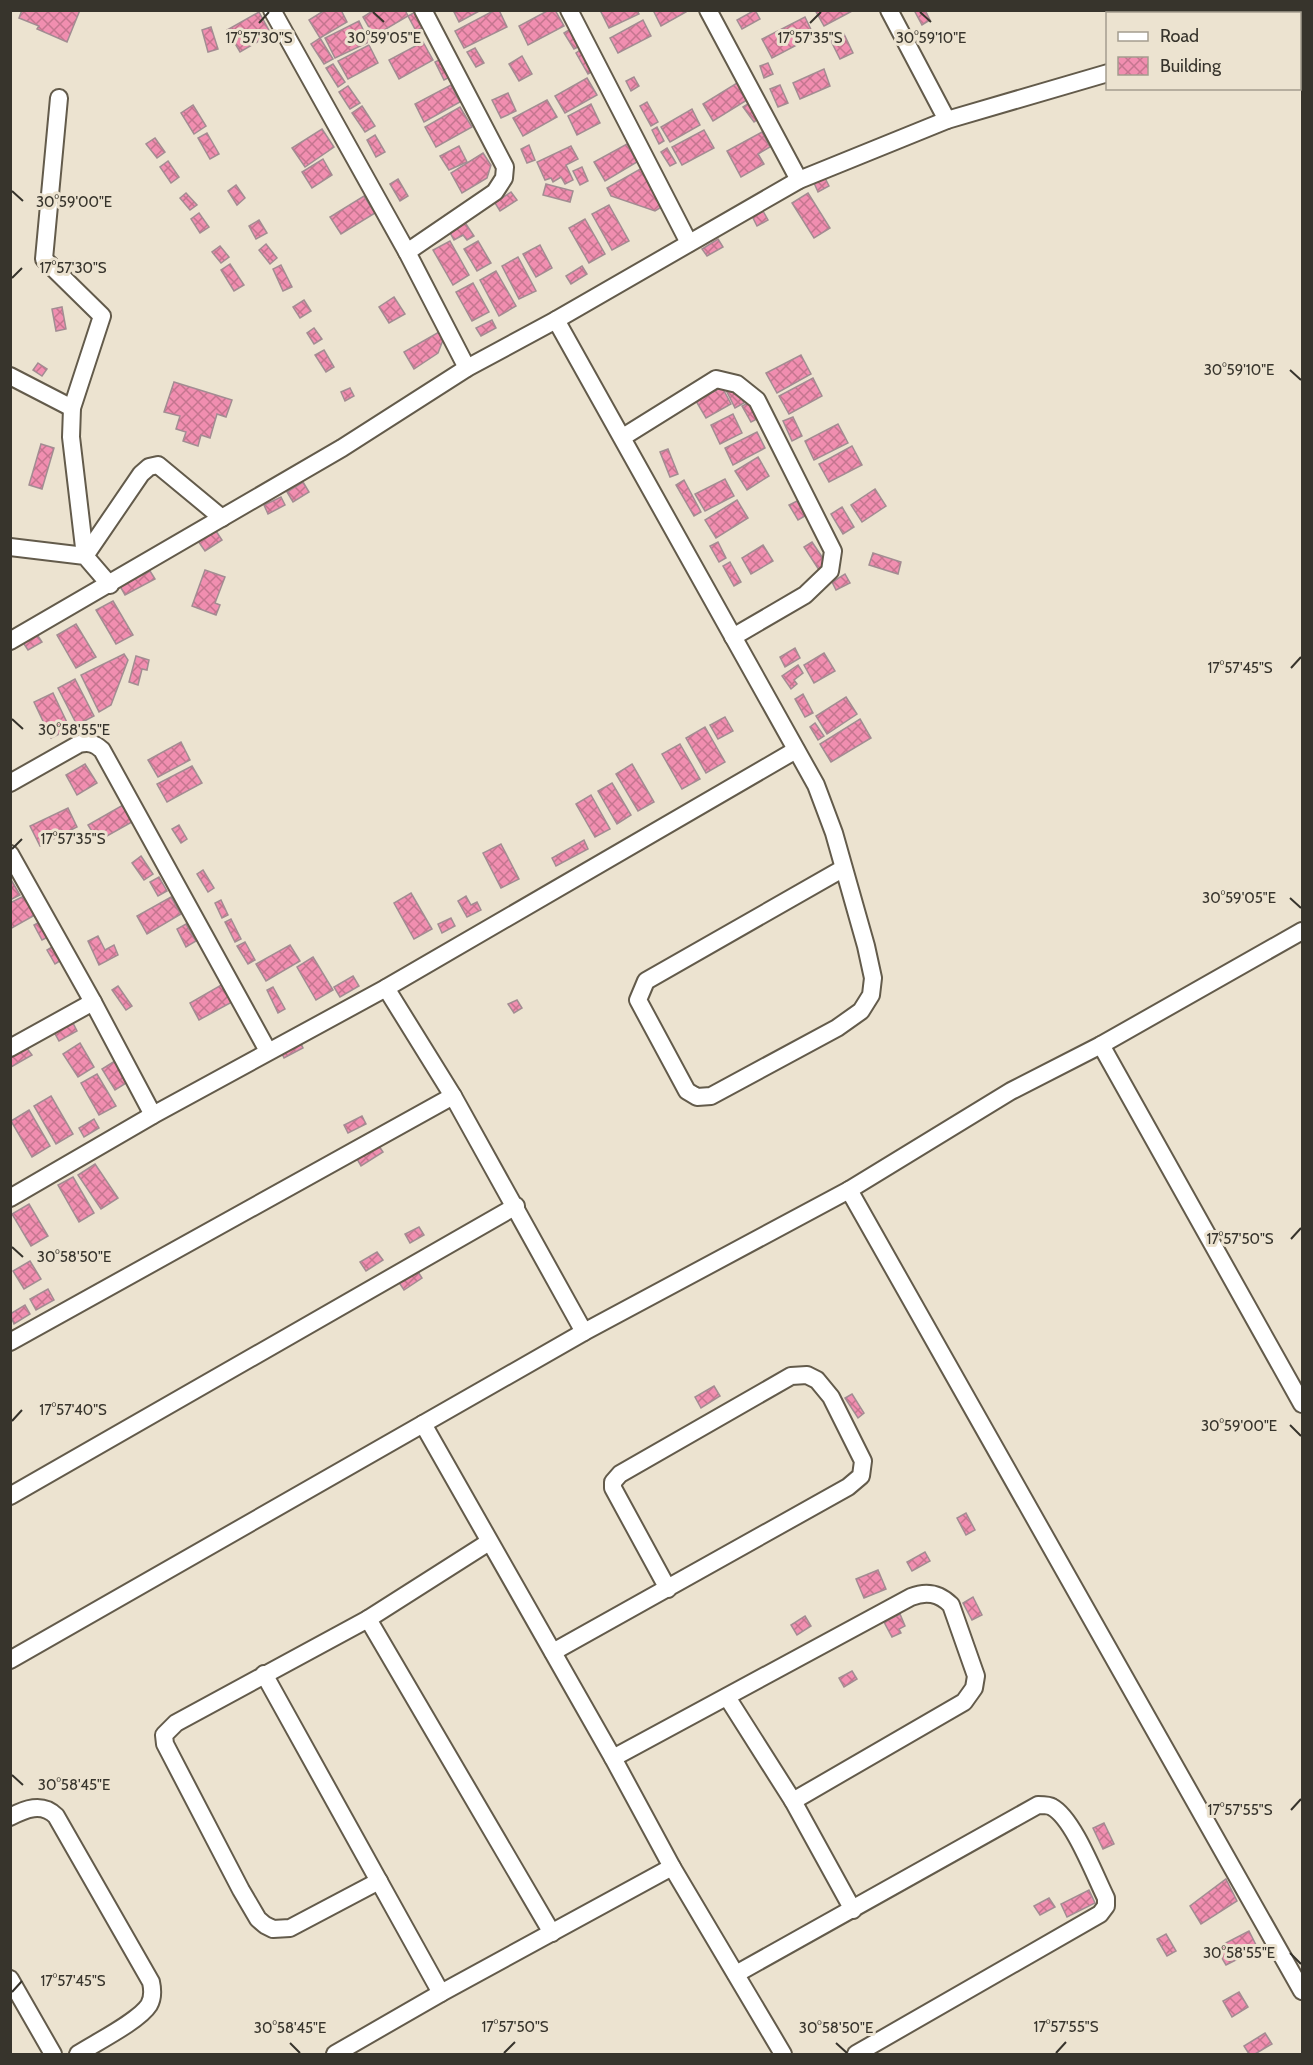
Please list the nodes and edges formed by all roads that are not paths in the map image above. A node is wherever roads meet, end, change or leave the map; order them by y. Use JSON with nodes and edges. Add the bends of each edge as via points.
{"nodes":[{"id":1,"x":272,"y":10,"type":"edge"},
{"id":2,"x":423,"y":10,"type":"edge"},
{"id":3,"x":569,"y":10,"type":"edge"},
{"id":4,"x":708,"y":10,"type":"edge"},
{"id":5,"x":889,"y":10,"type":"edge"},
{"id":6,"x":1106,"y":73,"type":"edge"},
{"id":7,"x":59,"y":99,"type":"dead end"},
{"id":8,"x":947,"y":120,"type":"junction"},
{"id":9,"x":799,"y":180,"type":"junction"},
{"id":10,"x":689,"y":243,"type":"junction"},
{"id":11,"x":407,"y":252,"type":"junction"},
{"id":12,"x":556,"y":320,"type":"junction"},
{"id":13,"x":467,"y":368,"type":"junction"},
{"id":14,"x":10,"y":376,"type":"edge"},
{"id":15,"x":72,"y":408,"type":"junction"},
{"id":16,"x":623,"y":437,"type":"junction"},
{"id":17,"x":222,"y":518,"type":"junction"},
{"id":18,"x":10,"y":547,"type":"edge"},
{"id":19,"x":85,"y":556,"type":"junction"},
{"id":20,"x":110,"y":585,"type":"junction"},
{"id":21,"x":733,"y":637,"type":"junction"},
{"id":22,"x":10,"y":641,"type":"edge"},
{"id":23,"x":796,"y":750,"type":"junction"},
{"id":24,"x":10,"y":783,"type":"edge"},
{"id":25,"x":10,"y":854,"type":"edge"},
{"id":26,"x":844,"y":868,"type":"junction"},
{"id":27,"x":1302,"y":931,"type":"edge"},
{"id":28,"x":386,"y":988,"type":"junction"},
{"id":29,"x":93,"y":1002,"type":"junction"},
{"id":30,"x":1101,"y":1045,"type":"junction"},
{"id":31,"x":10,"y":1048,"type":"edge"},
{"id":32,"x":268,"y":1051,"type":"junction"},
{"id":33,"x":453,"y":1096,"type":"junction"},
{"id":34,"x":153,"y":1115,"type":"junction"},
{"id":35,"x":849,"y":1190,"type":"junction"},
{"id":36,"x":10,"y":1198,"type":"edge"},
{"id":37,"x":516,"y":1206,"type":"junction"},
{"id":38,"x":584,"y":1332,"type":"junction"},
{"id":39,"x":10,"y":1341,"type":"edge"},
{"id":40,"x":1302,"y":1404,"type":"edge"},
{"id":41,"x":423,"y":1424,"type":"junction"},
{"id":42,"x":10,"y":1496,"type":"edge"},
{"id":43,"x":489,"y":1542,"type":"junction"},
{"id":44,"x":668,"y":1589,"type":"junction"},
{"id":45,"x":368,"y":1619,"type":"junction"},
{"id":46,"x":553,"y":1652,"type":"junction"},
{"id":47,"x":10,"y":1660,"type":"edge"},
{"id":48,"x":264,"y":1674,"type":"junction"},
{"id":49,"x":727,"y":1697,"type":"junction"},
{"id":50,"x":613,"y":1758,"type":"junction"},
{"id":51,"x":792,"y":1802,"type":"junction"},
{"id":52,"x":10,"y":1816,"type":"edge"},
{"id":53,"x":672,"y":1867,"type":"junction"},
{"id":54,"x":379,"y":1881,"type":"junction"},
{"id":55,"x":853,"y":1910,"type":"junction"},
{"id":56,"x":552,"y":1933,"type":"junction"},
{"id":57,"x":736,"y":1974,"type":"junction"},
{"id":58,"x":10,"y":1979,"type":"edge"},
{"id":59,"x":1302,"y":1991,"type":"edge"},
{"id":60,"x":441,"y":1993,"type":"junction"},
{"id":61,"x":53,"y":2055,"type":"edge"},
{"id":62,"x":78,"y":2055,"type":"edge"},
{"id":63,"x":335,"y":2055,"type":"edge"},
{"id":64,"x":783,"y":2055,"type":"edge"},
{"id":65,"x":856,"y":2055,"type":"edge"}],
"edges":[{"from":1,"to":11,"type":"street"},
{"from":2,"to":11,"type":"street","via":[[505,167],[504,178],[495,192]]},
{"from":3,"to":10,"type":"street"},
{"from":4,"to":9,"type":"street"},
{"from":5,"to":8,"type":"street"},
{"from":6,"to":8,"type":"street"},
{"from":7,"to":15,"type":"street","via":[[44,259],[102,316]]},
{"from":8,"to":9,"type":"street"},
{"from":9,"to":10,"type":"street"},
{"from":10,"to":12,"type":"street"},
{"from":11,"to":13,"type":"street"},
{"from":12,"to":13,"type":"street"},
{"from":12,"to":16,"type":"street"},
{"from":13,"to":17,"type":"street"},
{"from":14,"to":15,"type":"street"},
{"from":15,"to":19,"type":"street","via":[[71,437]]},
{"from":16,"to":21,"type":"street"},
{"from":16,"to":21,"type":"street","via":[[716,379],[737,384],[757,400],[832,551],[830,571],[806,595]]},
{"from":17,"to":19,"type":"street","via":[[158,465],[148,467]]},
{"from":17,"to":20,"type":"street"},
{"from":18,"to":19,"type":"street"},
{"from":19,"to":20,"type":"street"},
{"from":20,"to":22,"type":"street"},
{"from":21,"to":23,"type":"street"},
{"from":23,"to":26,"type":"street","via":[[816,785]]},
{"from":23,"to":28,"type":"street"},
{"from":24,"to":32,"type":"street","via":[[79,744],[88,742],[102,750]]},
{"from":25,"to":29,"type":"street"},
{"from":26,"to":26,"type":"street","via":[[646,981],[638,1000],[687,1091],[697,1097],[711,1096],[861,1011],[871,995],[873,978]]},
{"from":27,"to":30,"type":"street"},
{"from":28,"to":32,"type":"street"},
{"from":28,"to":33,"type":"street"},
{"from":29,"to":31,"type":"street"},
{"from":29,"to":34,"type":"street"},
{"from":30,"to":35,"type":"street","via":[[1011,1091]]},
{"from":30,"to":40,"type":"street"},
{"from":32,"to":34,"type":"street"},
{"from":33,"to":37,"type":"street"},
{"from":33,"to":39,"type":"street"},
{"from":34,"to":36,"type":"street"},
{"from":35,"to":38,"type":"street"},
{"from":35,"to":59,"type":"street"},
{"from":37,"to":38,"type":"street"},
{"from":37,"to":42,"type":"street"},
{"from":38,"to":41,"type":"street"},
{"from":41,"to":43,"type":"street"},
{"from":41,"to":47,"type":"street"},
{"from":43,"to":45,"type":"street"},
{"from":43,"to":46,"type":"street"},
{"from":44,"to":44,"type":"street","via":[[861,1476],[863,1461],[831,1397],[817,1380],[807,1375],[791,1376],[620,1474],[613,1482]]},
{"from":44,"to":46,"type":"street"},
{"from":45,"to":48,"type":"street"},
{"from":45,"to":56,"type":"street"},
{"from":46,"to":50,"type":"street"},
{"from":48,"to":54,"type":"street"},
{"from":48,"to":54,"type":"street","via":[[172,1726],[164,1737],[241,1890],[258,1919],[273,1929],[281,1929],[290,1928]]},
{"from":49,"to":50,"type":"street"},
{"from":49,"to":51,"type":"street"},
{"from":49,"to":51,"type":"street","via":[[910,1597],[932,1594],[944,1597],[951,1605],[976,1676],[974,1688],[964,1702]]},
{"from":50,"to":53,"type":"street"},
{"from":51,"to":55,"type":"street"},
{"from":52,"to":62,"type":"street","via":[[32,1808],[56,1816],[151,1982],[152,1999],[141,2014]]},
{"from":53,"to":56,"type":"street"},
{"from":53,"to":57,"type":"street"},
{"from":54,"to":60,"type":"street"},
{"from":55,"to":57,"type":"street"},
{"from":55,"to":65,"type":"street","via":[[1038,1805],[1051,1806],[1064,1816],[1106,1898],[1100,1914]]},
{"from":56,"to":60,"type":"street"},
{"from":57,"to":64,"type":"street"},
{"from":58,"to":61,"type":"street"},
{"from":60,"to":63,"type":"street"}]}
